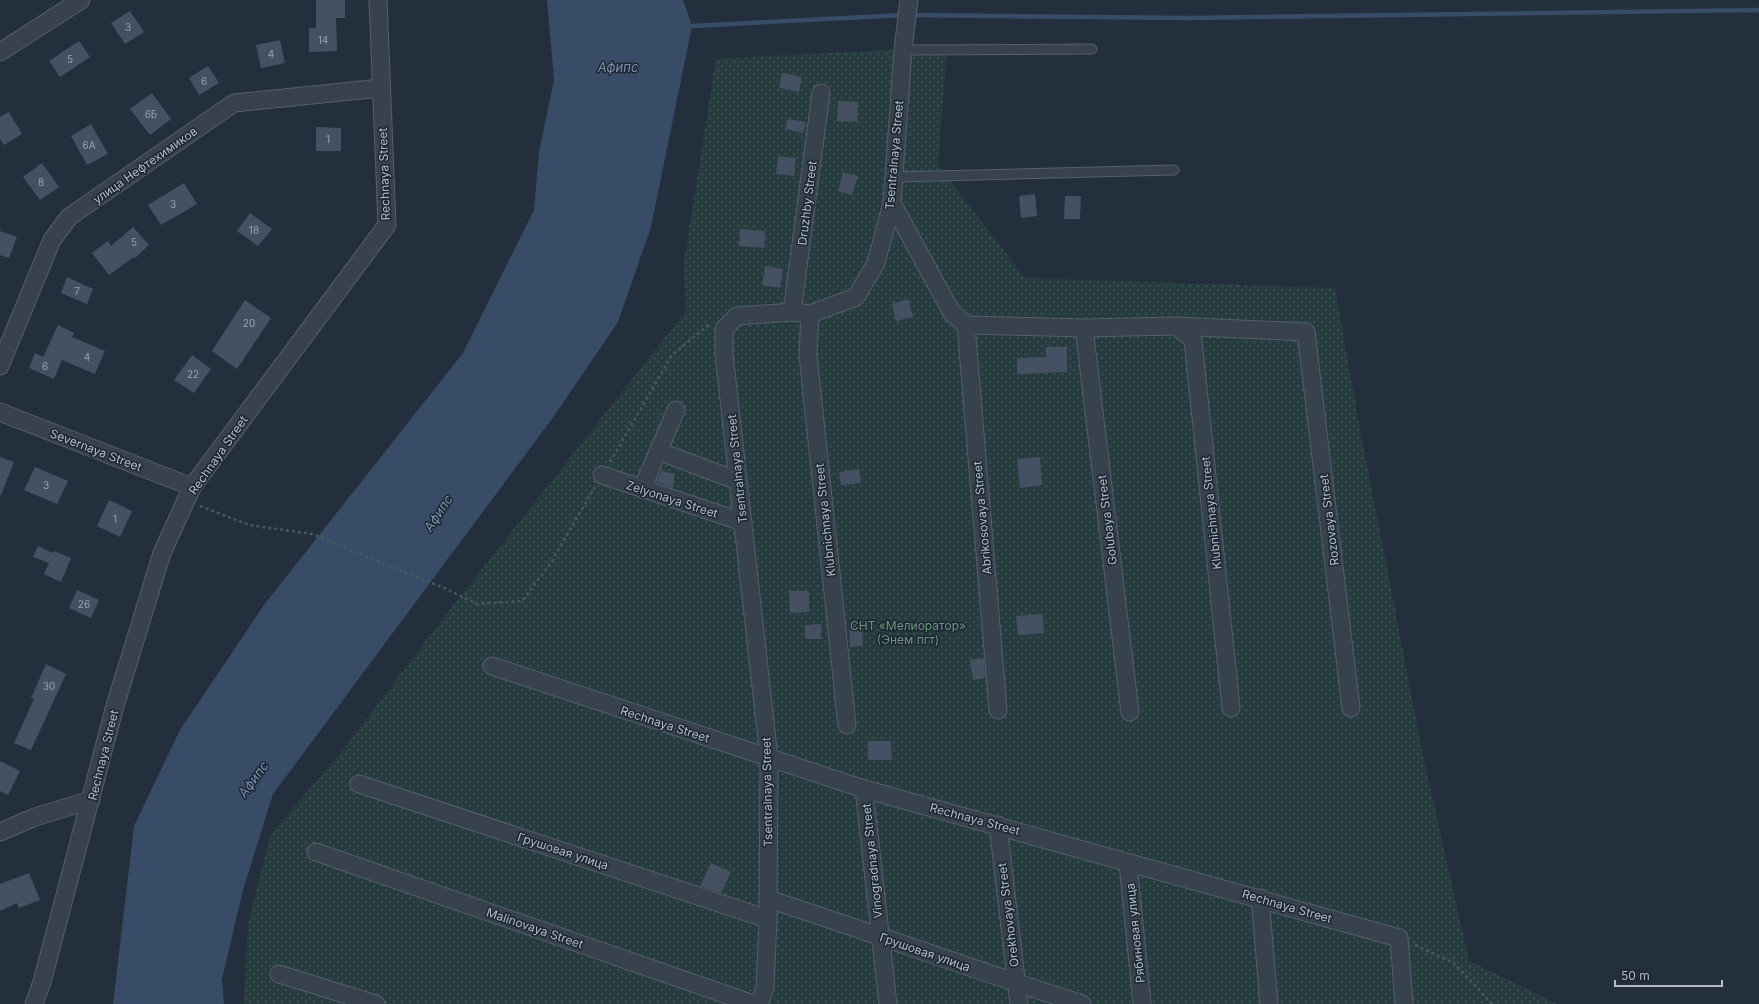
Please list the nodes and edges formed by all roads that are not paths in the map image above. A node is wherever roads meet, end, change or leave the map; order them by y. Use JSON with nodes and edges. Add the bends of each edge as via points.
{"nodes":[{"id":1,"x":81,"y":0,"type":"edge"},
{"id":2,"x":378,"y":0,"type":"edge"},
{"id":3,"x":909,"y":0,"type":"edge"},
{"id":4,"x":1092,"y":49,"type":"dead end"},
{"id":5,"x":903,"y":50,"type":"junction"},
{"id":6,"x":0,"y":52,"type":"edge"},
{"id":7,"x":381,"y":88,"type":"junction"},
{"id":8,"x":821,"y":93,"type":"dead end"},
{"id":9,"x":1174,"y":170,"type":"dead end"},
{"id":10,"x":894,"y":176,"type":"junction"},
{"id":11,"x":892,"y":202,"type":"junction"},
{"id":12,"x":792,"y":312,"type":"junction"},
{"id":13,"x":810,"y":314,"type":"junction"},
{"id":14,"x":966,"y":325,"type":"junction"},
{"id":15,"x":1176,"y":326,"type":"junction"},
{"id":16,"x":1084,"y":328,"type":"junction"},
{"id":17,"x":0,"y":366,"type":"edge"},
{"id":18,"x":676,"y":410,"type":"dead end"},
{"id":19,"x":0,"y":412,"type":"edge"},
{"id":20,"x":658,"y":451,"type":"junction"},
{"id":21,"x":602,"y":476,"type":"dead end"},
{"id":22,"x":738,"y":481,"type":"junction"},
{"id":23,"x":642,"y":489,"type":"junction"},
{"id":24,"x":190,"y":493,"type":"junction"},
{"id":25,"x":743,"y":522,"type":"junction"},
{"id":26,"x":492,"y":666,"type":"dead end"},
{"id":27,"x":1231,"y":708,"type":"dead end"},
{"id":28,"x":1351,"y":708,"type":"dead end"},
{"id":29,"x":998,"y":710,"type":"dead end"},
{"id":30,"x":1130,"y":712,"type":"dead end"},
{"id":31,"x":847,"y":725,"type":"dead end"},
{"id":32,"x":769,"y":758,"type":"junction"},
{"id":33,"x":359,"y":784,"type":"dead end"},
{"id":34,"x":864,"y":789,"type":"junction"},
{"id":35,"x":91,"y":800,"type":"junction"},
{"id":36,"x":998,"y":825,"type":"junction"},
{"id":37,"x":0,"y":832,"type":"edge"},
{"id":38,"x":316,"y":852,"type":"dead end"},
{"id":39,"x":1128,"y":863,"type":"junction"},
{"id":40,"x":1260,"y":898,"type":"junction"},
{"id":41,"x":768,"y":899,"type":"junction"},
{"id":42,"x":768,"y":919,"type":"junction"},
{"id":43,"x":880,"y":936,"type":"junction"},
{"id":44,"x":279,"y":974,"type":"dead end"},
{"id":45,"x":1017,"y":984,"type":"junction"},
{"id":46,"x":34,"y":1004,"type":"edge"},
{"id":47,"x":376,"y":1004,"type":"edge"},
{"id":48,"x":753,"y":1004,"type":"edge"},
{"id":49,"x":760,"y":1004,"type":"edge"},
{"id":50,"x":888,"y":1004,"type":"edge"},
{"id":51,"x":1019,"y":1004,"type":"edge"},
{"id":52,"x":1082,"y":1004,"type":"edge"},
{"id":53,"x":1142,"y":1004,"type":"edge"},
{"id":54,"x":1269,"y":1004,"type":"edge"},
{"id":55,"x":1404,"y":1004,"type":"edge"}],
"edges":[{"from":1,"to":6,"type":"street"},
{"from":2,"to":7,"type":"street","name":"Rechnaya Street"},
{"from":3,"to":5,"type":"street","name":"Tsentralnaya Street"},
{"from":4,"to":5,"type":"lane"},
{"from":5,"to":10,"type":"street","name":"Tsentralnaya Street"},
{"from":7,"to":17,"type":"street","name":"улица Нефтехимиков","via":[[234,103],[69,217],[52,240]]},
{"from":7,"to":24,"type":"street","name":"Rechnaya Street","via":[[387,225]]},
{"from":8,"to":12,"type":"street","name":"Druzhby Street"},
{"from":9,"to":10,"type":"lane"},
{"from":10,"to":11,"type":"street","name":"Tsentralnaya Street"},
{"from":11,"to":13,"type":"street","name":"Tsentralnaya Street","via":[[876,263],[856,297]]},
{"from":11,"to":14,"type":"street","via":[[952,313]]},
{"from":12,"to":13,"type":"street","name":"Tsentralnaya Street"},
{"from":12,"to":22,"type":"street","name":"Tsentralnaya Street","via":[[737,316],[724,329],[724,354]]},
{"from":13,"to":31,"type":"street","name":"Klubnichnaya Street","via":[[808,355]]},
{"from":14,"to":16,"type":"street"},
{"from":14,"to":29,"type":"street","name":"Abrikosovaya Street"},
{"from":15,"to":16,"type":"street"},
{"from":15,"to":27,"type":"street","name":"Klubnichnaya Street","via":[[1193,340]]},
{"from":15,"to":28,"type":"street","name":"Rozovaya Street","via":[[1306,332]]},
{"from":16,"to":30,"type":"street","name":"Golubaya Street"},
{"from":18,"to":20,"type":"street"},
{"from":19,"to":24,"type":"street","name":"Severnaya Street"},
{"from":20,"to":22,"type":"street"},
{"from":20,"to":23,"type":"street"},
{"from":21,"to":23,"type":"street","name":"Zelyonaya Street"},
{"from":22,"to":25,"type":"street","name":"Tsentralnaya Street"},
{"from":23,"to":25,"type":"street","name":"Zelyonaya Street"},
{"from":24,"to":35,"type":"street","name":"Rechnaya Street","via":[[162,553]]},
{"from":25,"to":32,"type":"street","name":"Tsentralnaya Street"},
{"from":26,"to":32,"type":"street","name":"Rechnaya Street"},
{"from":32,"to":34,"type":"street","name":"Rechnaya Street"},
{"from":32,"to":41,"type":"street","name":"Tsentralnaya Street"},
{"from":33,"to":42,"type":"street","name":"Грушовая улица"},
{"from":34,"to":36,"type":"street","name":"Rechnaya Street"},
{"from":34,"to":43,"type":"street","name":"Vinogradnaya Street"},
{"from":35,"to":37,"type":"street","via":[[35,817]]},
{"from":35,"to":46,"type":"street","name":"Rechnaya Street"},
{"from":36,"to":39,"type":"street","name":"Rechnaya Street"},
{"from":36,"to":45,"type":"street","name":"Orekhovaya Street"},
{"from":38,"to":48,"type":"street","name":"Malinovaya Street"},
{"from":39,"to":40,"type":"street","name":"Rechnaya Street"},
{"from":39,"to":53,"type":"street","name":"Рябиновая улица"},
{"from":40,"to":54,"type":"street"},
{"from":40,"to":55,"type":"street","name":"Rechnaya Street","via":[[1399,938]]},
{"from":41,"to":42,"type":"street","name":"Tsentralnaya Street"},
{"from":41,"to":43,"type":"street","name":"Грушовая улица"},
{"from":42,"to":49,"type":"street","name":"Tsentralnaya Street","via":[[765,988]]},
{"from":43,"to":45,"type":"street","name":"Грушовая улица"},
{"from":43,"to":50,"type":"street","name":"Vinogradnaya Street"},
{"from":44,"to":47,"type":"street"},
{"from":45,"to":51,"type":"street","name":"Orekhovaya Street"},
{"from":45,"to":52,"type":"street","name":"Грушовая улица"}]}
